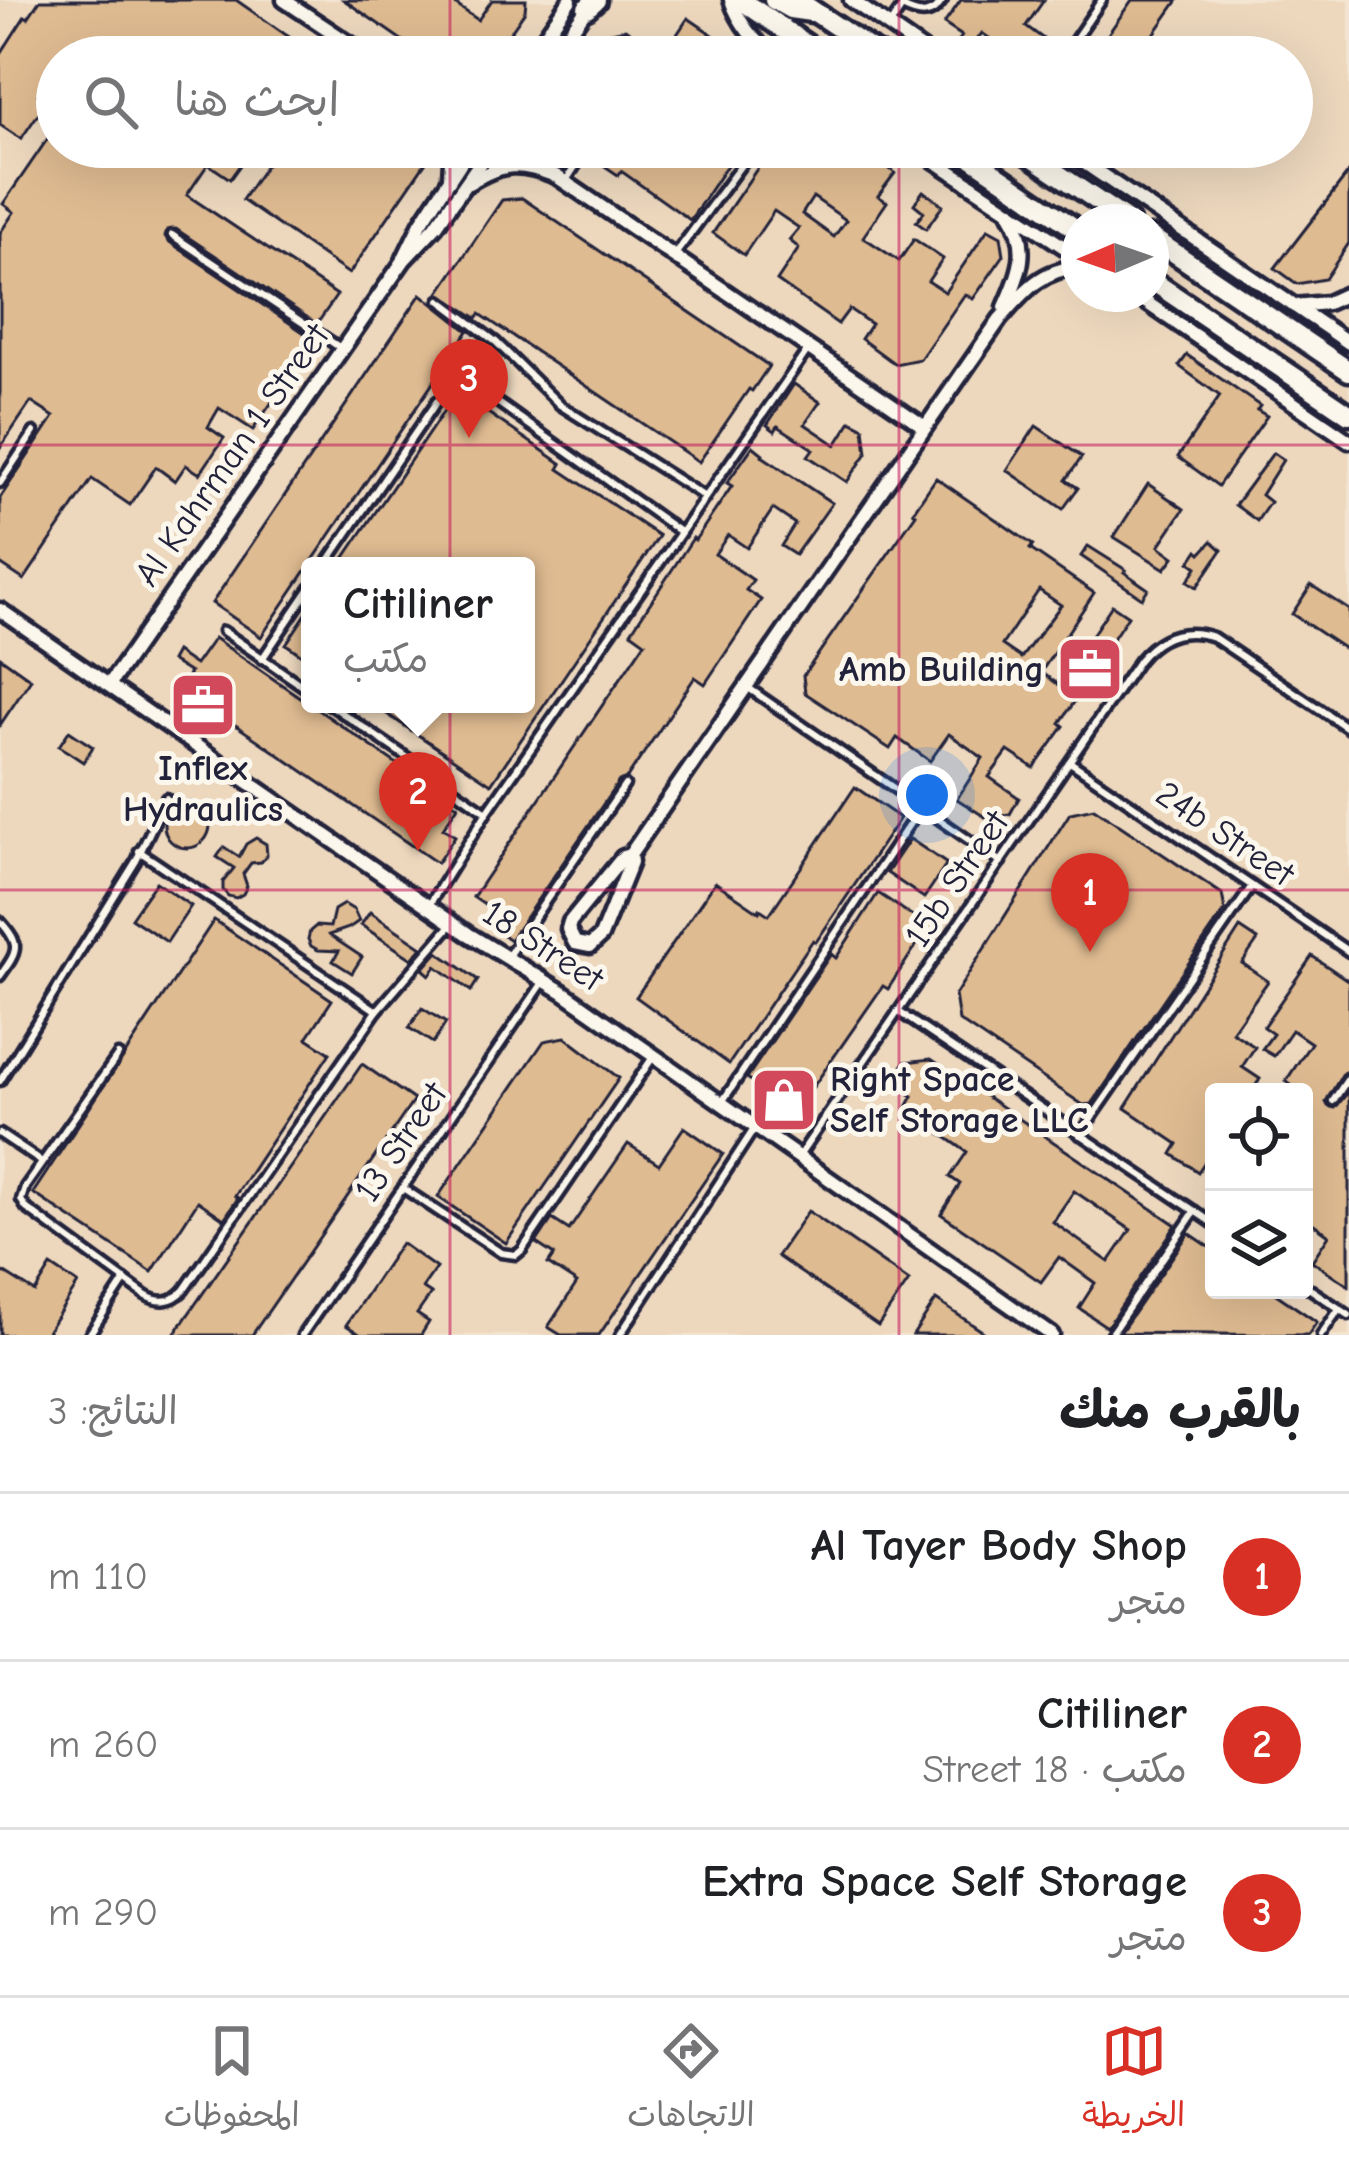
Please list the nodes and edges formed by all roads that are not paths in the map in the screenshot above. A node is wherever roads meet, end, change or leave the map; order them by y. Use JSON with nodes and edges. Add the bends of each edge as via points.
{"nodes":[{"id":1,"x":285,"y":0,"type":"edge"},
{"id":2,"x":731,"y":0,"type":"edge"},
{"id":3,"x":741,"y":0,"type":"edge"},
{"id":4,"x":774,"y":0,"type":"edge"},
{"id":5,"x":797,"y":0,"type":"edge"},
{"id":6,"x":851,"y":0,"type":"edge"},
{"id":7,"x":943,"y":0,"type":"edge"},
{"id":8,"x":1102,"y":0,"type":"edge"},
{"id":9,"x":586,"y":2,"type":"edge"},
{"id":10,"x":905,"y":4,"type":"edge"},
{"id":11,"x":816,"y":13,"type":"junction"},
{"id":12,"x":889,"y":26,"type":"junction"},
{"id":13,"x":339,"y":36,"type":"edge"},
{"id":14,"x":551,"y":36,"type":"edge"},
{"id":15,"x":565,"y":36,"type":"edge"},
{"id":16,"x":750,"y":36,"type":"edge"},
{"id":17,"x":793,"y":36,"type":"edge"},
{"id":18,"x":851,"y":36,"type":"edge"},
{"id":19,"x":903,"y":36,"type":"edge"},
{"id":20,"x":1077,"y":36,"type":"edge"},
{"id":21,"x":450,"y":168,"type":"edge"},
{"id":22,"x":457,"y":168,"type":"edge"},
{"id":23,"x":477,"y":168,"type":"edge"},
{"id":24,"x":499,"y":168,"type":"edge"},
{"id":25,"x":531,"y":168,"type":"edge"},
{"id":26,"x":551,"y":168,"type":"edge"},
{"id":27,"x":570,"y":168,"type":"edge"},
{"id":28,"x":739,"y":168,"type":"edge"},
{"id":29,"x":946,"y":168,"type":"edge"},
{"id":30,"x":987,"y":168,"type":"edge"},
{"id":31,"x":1049,"y":168,"type":"edge"},
{"id":32,"x":1092,"y":168,"type":"edge"},
{"id":33,"x":560,"y":179,"type":"junction"},
{"id":34,"x":448,"y":182,"type":"junction"},
{"id":35,"x":464,"y":187,"type":"junction"},
{"id":36,"x":1102,"y":204,"type":"edge"},
{"id":37,"x":1005,"y":206,"type":"junction"},
{"id":38,"x":1061,"y":219,"type":"edge"},
{"id":39,"x":172,"y":235,"type":"dead end"},
{"id":40,"x":1061,"y":245,"type":"edge"},
{"id":41,"x":1169,"y":249,"type":"edge"},
{"id":42,"x":674,"y":256,"type":"junction"},
{"id":43,"x":404,"y":260,"type":"junction"},
{"id":44,"x":1061,"y":268,"type":"edge"},
{"id":45,"x":1169,"y":292,"type":"edge"},
{"id":46,"x":1349,"y":293,"type":"edge"},
{"id":47,"x":440,"y":300,"type":"dead end"},
{"id":48,"x":1294,"y":306,"type":"junction"},
{"id":49,"x":1160,"y":312,"type":"edge"},
{"id":50,"x":1000,"y":319,"type":"junction"},
{"id":51,"x":1349,"y":343,"type":"edge"},
{"id":52,"x":809,"y":348,"type":"junction"},
{"id":53,"x":342,"y":349,"type":"junction"},
{"id":54,"x":1349,"y":371,"type":"edge"},
{"id":55,"x":1349,"y":414,"type":"edge"},
{"id":56,"x":925,"y":427,"type":"junction"},
{"id":57,"x":34,"y":432,"type":"dead end"},
{"id":58,"x":1349,"y":441,"type":"edge"},
{"id":59,"x":0,"y":483,"type":"edge"},
{"id":60,"x":705,"y":497,"type":"junction"},
{"id":61,"x":680,"y":532,"type":"junction"},
{"id":62,"x":331,"y":557,"type":"edge"},
{"id":63,"x":301,"y":601,"type":"edge"},
{"id":64,"x":0,"y":610,"type":"edge"},
{"id":65,"x":223,"y":631,"type":"dead end"},
{"id":66,"x":262,"y":659,"type":"junction"},
{"id":67,"x":109,"y":685,"type":"junction"},
{"id":68,"x":301,"y":685,"type":"edge"},
{"id":69,"x":746,"y":685,"type":"junction"},
{"id":70,"x":341,"y":713,"type":"edge"},
{"id":71,"x":1349,"y":729,"type":"edge"},
{"id":72,"x":1070,"y":762,"type":"junction"},
{"id":73,"x":625,"y":785,"type":"dead end"},
{"id":74,"x":166,"y":798,"type":"dead end"},
{"id":75,"x":921,"y":807,"type":"junction"},
{"id":76,"x":487,"y":812,"type":"junction"},
{"id":77,"x":139,"y":851,"type":"junction"},
{"id":78,"x":630,"y":856,"type":"junction"},
{"id":79,"x":1001,"y":862,"type":"junction"},
{"id":80,"x":1252,"y":886,"type":"junction"},
{"id":81,"x":428,"y":906,"type":"junction"},
{"id":82,"x":0,"y":921,"type":"edge"},
{"id":83,"x":452,"y":923,"type":"junction"},
{"id":84,"x":1349,"y":952,"type":"edge"},
{"id":85,"x":507,"y":958,"type":"junction"},
{"id":86,"x":0,"y":976,"type":"edge"},
{"id":87,"x":545,"y":980,"type":"junction"},
{"id":88,"x":377,"y":1011,"type":"junction"},
{"id":89,"x":898,"y":1012,"type":"junction"},
{"id":90,"x":118,"y":1055,"type":"dead end"},
{"id":91,"x":654,"y":1056,"type":"junction"},
{"id":92,"x":1349,"y":1077,"type":"edge"},
{"id":93,"x":0,"y":1081,"type":"edge"},
{"id":94,"x":1333,"y":1102,"type":"dead end"},
{"id":95,"x":721,"y":1103,"type":"junction"},
{"id":96,"x":756,"y":1126,"type":"junction"},
{"id":97,"x":0,"y":1134,"type":"edge"},
{"id":98,"x":1081,"y":1135,"type":"junction"},
{"id":99,"x":799,"y":1156,"type":"junction"},
{"id":100,"x":42,"y":1162,"type":"junction"},
{"id":101,"x":403,"y":1188,"type":"junction"},
{"id":102,"x":1195,"y":1211,"type":"junction"},
{"id":103,"x":1205,"y":1218,"type":"edge"},
{"id":104,"x":125,"y":1280,"type":"junction"},
{"id":105,"x":1313,"y":1291,"type":"edge"},
{"id":106,"x":1339,"y":1309,"type":"junction"},
{"id":107,"x":1349,"y":1316,"type":"edge"},
{"id":108,"x":89,"y":1335,"type":"edge"},
{"id":109,"x":302,"y":1335,"type":"edge"},
{"id":110,"x":620,"y":1335,"type":"edge"},
{"id":111,"x":1052,"y":1335,"type":"edge"},
{"id":112,"x":1109,"y":1335,"type":"edge"},
{"id":113,"x":1321,"y":1335,"type":"edge"}],
"edges":[{"from":1,"to":13,"type":"street"},
{"from":2,"to":16,"type":"street"},
{"from":3,"to":17,"type":"main road"},
{"from":4,"to":11,"type":"main road"},
{"from":5,"to":11,"type":"main road"},
{"from":6,"to":12,"type":"street"},
{"from":7,"to":10,"type":"lane","via":[[918,15]]},
{"from":8,"to":20,"type":"lane"},
{"from":9,"to":14,"type":"street"},
{"from":9,"to":15,"type":"street"},
{"from":10,"to":12,"type":"lane"},
{"from":11,"to":18,"type":"main road"},
{"from":12,"to":19,"type":"street"},
{"from":21,"to":34,"type":"street"},
{"from":22,"to":34,"type":"street","name":"Al Kahrman 1 Street"},
{"from":23,"to":35,"type":"street","name":"Al Kahrman 1 Street"},
{"from":24,"to":35,"type":"street"},
{"from":25,"to":33,"type":"street"},
{"from":26,"to":33,"type":"street"},
{"from":27,"to":33,"type":"lane"},
{"from":28,"to":42,"type":"lane"},
{"from":29,"to":37,"type":"street"},
{"from":30,"to":38,"type":"main road"},
{"from":31,"to":36,"type":"main road"},
{"from":32,"to":48,"type":"street"},
{"from":33,"to":42,"type":"street"},
{"from":34,"to":43,"type":"street","name":"Al Kahrman 1 Street"},
{"from":35,"to":43,"type":"street","name":"Al Kahrman 1 Street"},
{"from":37,"to":40,"type":"street"},
{"from":37,"to":50,"type":"street","via":[[1020,231],[1023,260]]},
{"from":39,"to":53,"type":"lane"},
{"from":41,"to":54,"type":"main road"},
{"from":42,"to":52,"type":"street"},
{"from":43,"to":53,"type":"street","name":"Al Kahrman 1 Street"},
{"from":44,"to":50,"type":"street","via":[[1040,278]]},
{"from":45,"to":55,"type":"main road"},
{"from":46,"to":48,"type":"street"},
{"from":47,"to":60,"type":"lane","via":[[560,405]]},
{"from":48,"to":51,"type":"street"},
{"from":49,"to":58,"type":"street"},
{"from":50,"to":56,"type":"street"},
{"from":52,"to":56,"type":"street"},
{"from":52,"to":60,"type":"lane"},
{"from":53,"to":67,"type":"street","name":"Al Kahrman 1 Street"},
{"from":56,"to":69,"type":"street"},
{"from":57,"to":59,"type":"lane"},
{"from":60,"to":61,"type":"lane"},
{"from":61,"to":62,"type":"lane","via":[[467,388],[437,401]]},
{"from":61,"to":76,"type":"lane"},
{"from":63,"to":66,"type":"lane"},
{"from":64,"to":67,"type":"street","name":"18 Street"},
{"from":65,"to":66,"type":"lane"},
{"from":66,"to":68,"type":"lane"},
{"from":67,"to":81,"type":"street","name":"18 Street"},
{"from":69,"to":75,"type":"lane"},
{"from":69,"to":78,"type":"street"},
{"from":70,"to":76,"type":"lane"},
{"from":71,"to":72,"type":"lane","name":"15b Street","via":[[1213,638],[1186,632],[1164,638],[1139,660]]},
{"from":72,"to":79,"type":"lane","name":"15b Street"},
{"from":72,"to":80,"type":"lane","name":"24b Street"},
{"from":73,"to":85,"type":"lane"},
{"from":74,"to":77,"type":"lane"},
{"from":75,"to":79,"type":"lane"},
{"from":75,"to":95,"type":"lane"},
{"from":76,"to":81,"type":"lane"},
{"from":77,"to":88,"type":"lane"},
{"from":77,"to":93,"type":"lane"},
{"from":78,"to":78,"type":"street","via":[[570,922],[575,943],[590,946],[601,935]]},
{"from":79,"to":89,"type":"lane","name":"15b Street"},
{"from":80,"to":84,"type":"lane","name":"24b Street"},
{"from":80,"to":98,"type":"lane"},
{"from":81,"to":83,"type":"street","name":"18 Street"},
{"from":82,"to":86,"type":"lane","via":[[16,949]]},
{"from":83,"to":85,"type":"street","name":"18 Street"},
{"from":83,"to":88,"type":"lane"},
{"from":85,"to":87,"type":"street","name":"18 Street"},
{"from":87,"to":91,"type":"street","name":"18 Street"},
{"from":87,"to":101,"type":"lane","name":"13 Street"},
{"from":88,"to":104,"type":"lane","via":[[180,1294],[158,1301]]},
{"from":89,"to":98,"type":"lane"},
{"from":89,"to":99,"type":"lane","name":"15b Street"},
{"from":90,"to":100,"type":"lane"},
{"from":91,"to":95,"type":"street","name":"18 Street"},
{"from":91,"to":101,"type":"lane","via":[[516,1255]]},
{"from":92,"to":94,"type":"lane"},
{"from":95,"to":96,"type":"street","name":"18 Street"},
{"from":96,"to":99,"type":"street","name":"18 Street"},
{"from":96,"to":110,"type":"lane"},
{"from":97,"to":100,"type":"lane"},
{"from":98,"to":102,"type":"lane"},
{"from":99,"to":111,"type":"street","name":"18 Street"},
{"from":100,"to":104,"type":"lane","via":[[22,1191],[23,1204]]},
{"from":101,"to":109,"type":"lane","name":"13 Street"},
{"from":102,"to":103,"type":"lane"},
{"from":102,"to":112,"type":"lane"},
{"from":104,"to":108,"type":"lane"},
{"from":105,"to":106,"type":"lane"},
{"from":106,"to":107,"type":"lane"},
{"from":106,"to":113,"type":"lane"}]}
